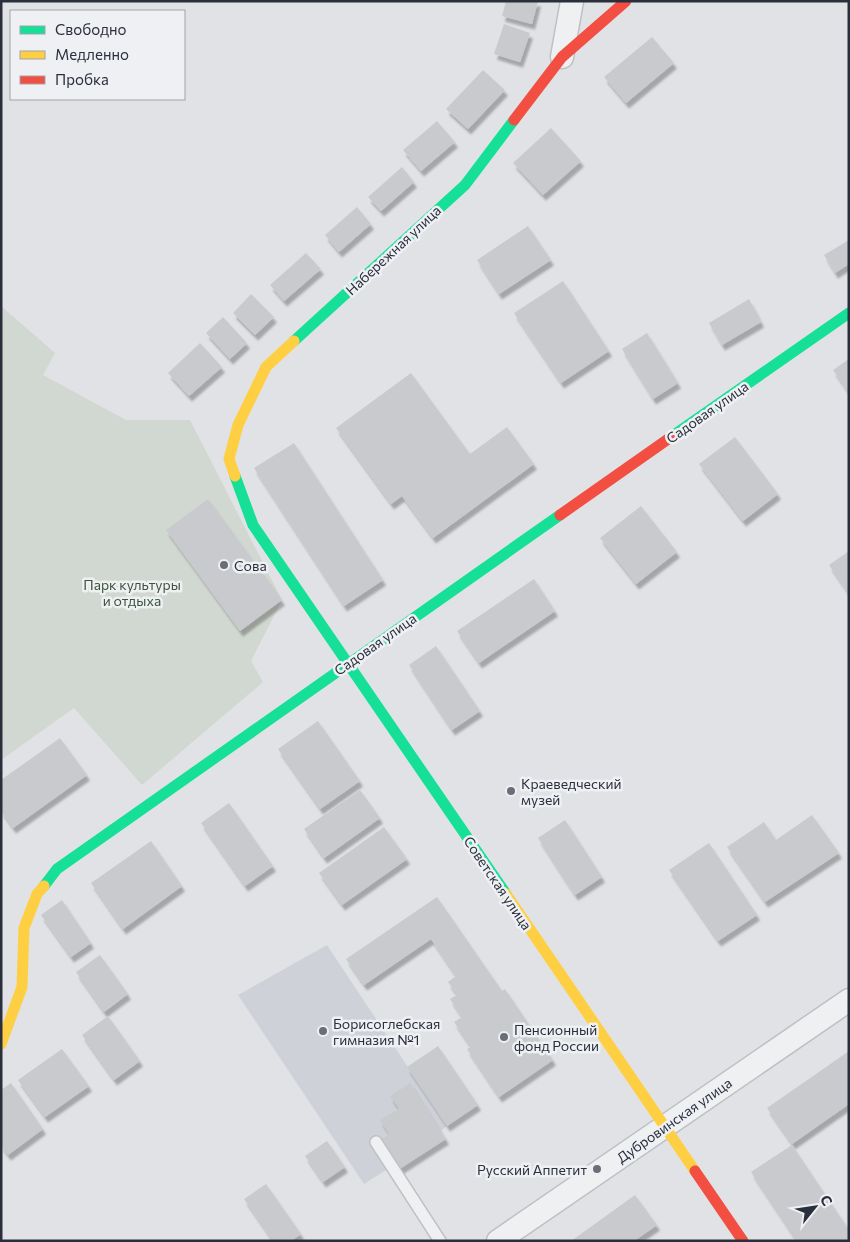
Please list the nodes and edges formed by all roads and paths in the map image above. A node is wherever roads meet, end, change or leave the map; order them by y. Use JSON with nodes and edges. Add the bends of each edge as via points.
{"nodes":[{"id":1,"x":572,"y":1,"type":"edge"},
{"id":2,"x":626,"y":1,"type":"edge"},
{"id":3,"x":562,"y":57,"type":"junction"},
{"id":4,"x":849,"y":314,"type":"edge"},
{"id":5,"x":253,"y":525,"type":"joint"},
{"id":6,"x":348,"y":663,"type":"junction"},
{"id":7,"x":849,"y":1000,"type":"edge"},
{"id":8,"x":1,"y":1044,"type":"edge"},
{"id":9,"x":664,"y":1126,"type":"junction"},
{"id":10,"x":376,"y":1142,"type":"dead end"},
{"id":11,"x":440,"y":1241,"type":"edge"},
{"id":12,"x":498,"y":1241,"type":"edge"},
{"id":13,"x":743,"y":1241,"type":"edge"}],
"edges":[{"from":1,"to":3,"type":"street"},
{"from":2,"to":3,"type":"street","name":"Набережная улица"},
{"from":3,"to":5,"type":"street","name":"Набережная улица","via":[[465,185],[266,367],[238,425],[229,460]]},
{"from":4,"to":6,"type":"street","name":"Садовая улица"},
{"from":5,"to":6,"type":"street","name":"Советская улица"},
{"from":6,"to":8,"type":"street","name":"Садовая улица","via":[[57,869],[37,894],[24,928],[22,987]]},
{"from":6,"to":9,"type":"street","name":"Советская улица"},
{"from":7,"to":9,"type":"street","name":"Дубровинская улица"},
{"from":9,"to":12,"type":"street","name":"Дубровинская улица"},
{"from":9,"to":13,"type":"street","name":"Советская улица"},
{"from":10,"to":11,"type":"lane"}]}
